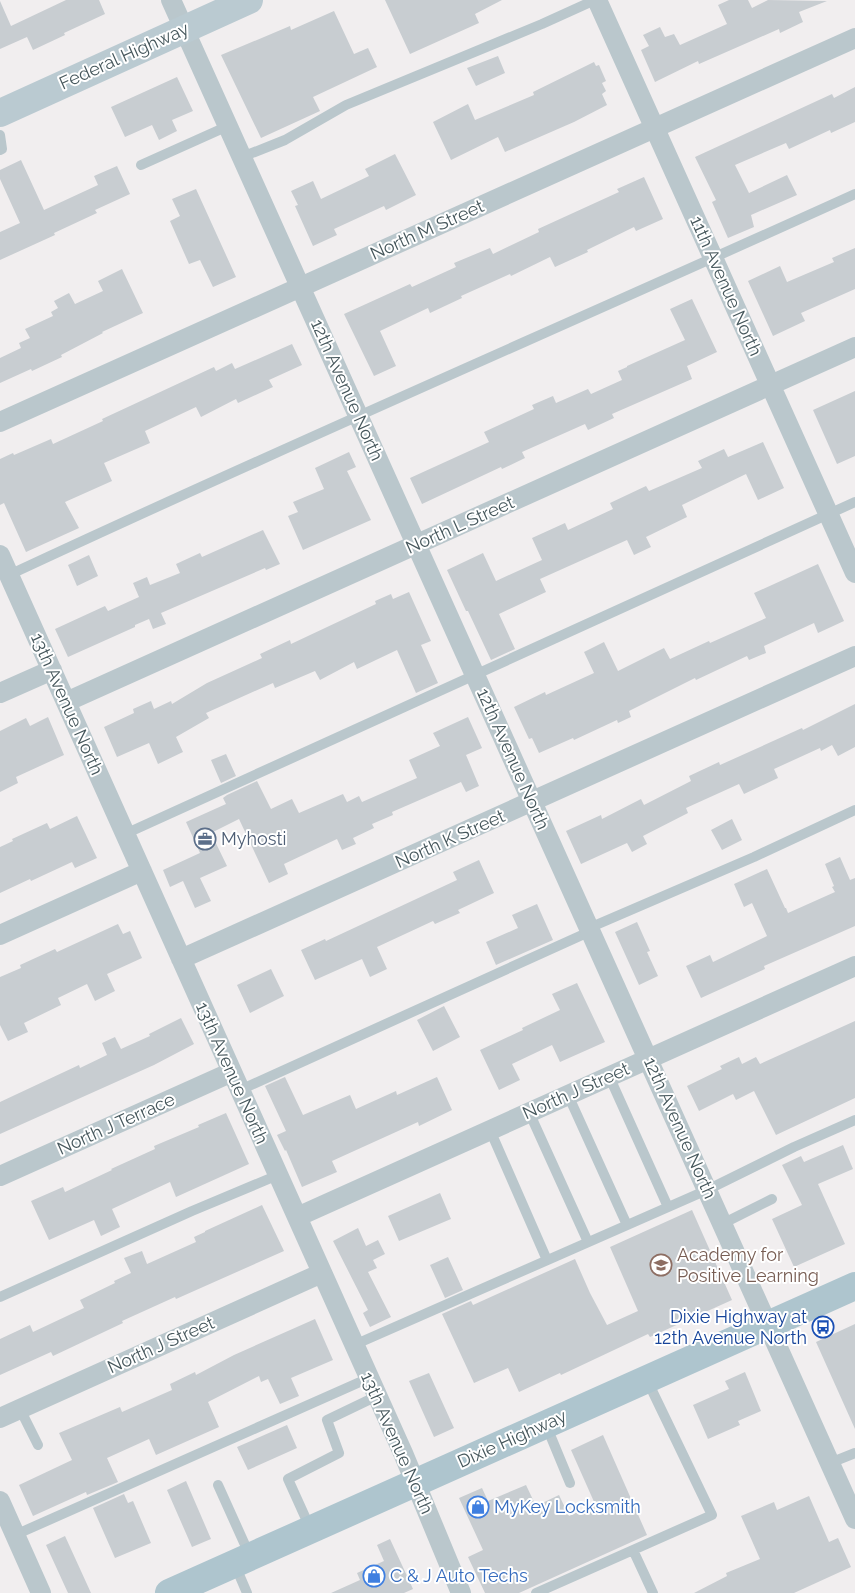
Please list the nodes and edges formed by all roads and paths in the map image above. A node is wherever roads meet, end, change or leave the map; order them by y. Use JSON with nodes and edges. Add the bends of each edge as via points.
{"nodes":[{"id":1,"x":171,"y":0,"type":"edge"},
{"id":2,"x":249,"y":0,"type":"edge"},
{"id":3,"x":596,"y":0,"type":"edge"},
{"id":4,"x":184,"y":29,"type":"junction"},
{"id":5,"x":855,"y":38,"type":"edge"},
{"id":6,"x":0,"y":112,"type":"edge"},
{"id":7,"x":228,"y":126,"type":"junction"},
{"id":8,"x":655,"y":128,"type":"junction"},
{"id":9,"x":0,"y":135,"type":"edge"},
{"id":10,"x":0,"y":150,"type":"edge"},
{"id":11,"x":242,"y":157,"type":"junction"},
{"id":12,"x":141,"y":165,"type":"dead end"},
{"id":13,"x":855,"y":194,"type":"edge"},
{"id":14,"x":713,"y":258,"type":"junction"},
{"id":15,"x":301,"y":287,"type":"junction"},
{"id":16,"x":855,"y":347,"type":"edge"},
{"id":17,"x":771,"y":385,"type":"junction"},
{"id":18,"x":359,"y":416,"type":"junction"},
{"id":19,"x":0,"y":422,"type":"edge"},
{"id":20,"x":855,"y":502,"type":"edge"},
{"id":21,"x":829,"y":514,"type":"junction"},
{"id":22,"x":416,"y":544,"type":"junction"},
{"id":23,"x":0,"y":555,"type":"edge"},
{"id":24,"x":855,"y":573,"type":"edge"},
{"id":25,"x":9,"y":575,"type":"junction"},
{"id":26,"x":855,"y":656,"type":"edge"},
{"id":27,"x":52,"y":670,"type":"junction"},
{"id":28,"x":475,"y":674,"type":"junction"},
{"id":29,"x":0,"y":693,"type":"edge"},
{"id":30,"x":66,"y":702,"type":"junction"},
{"id":31,"x":532,"y":802,"type":"junction"},
{"id":32,"x":855,"y":810,"type":"edge"},
{"id":33,"x":125,"y":834,"type":"junction"},
{"id":34,"x":142,"y":871,"type":"junction"},
{"id":35,"x":590,"y":929,"type":"junction"},
{"id":36,"x":0,"y":935,"type":"edge"},
{"id":37,"x":181,"y":959,"type":"junction"},
{"id":38,"x":855,"y":966,"type":"edge"},
{"id":39,"x":648,"y":1059,"type":"junction"},
{"id":40,"x":609,"y":1076,"type":"junction"},
{"id":41,"x":236,"y":1081,"type":"junction"},
{"id":42,"x":568,"y":1095,"type":"junction"},
{"id":43,"x":530,"y":1112,"type":"junction"},
{"id":44,"x":855,"y":1120,"type":"edge"},
{"id":45,"x":490,"y":1130,"type":"junction"},
{"id":46,"x":278,"y":1175,"type":"junction"},
{"id":47,"x":0,"y":1176,"type":"edge"},
{"id":48,"x":707,"y":1190,"type":"junction"},
{"id":49,"x":772,"y":1199,"type":"dead end"},
{"id":50,"x":668,"y":1207,"type":"junction"},
{"id":51,"x":297,"y":1217,"type":"junction"},
{"id":52,"x":722,"y":1224,"type":"junction"},
{"id":53,"x":627,"y":1225,"type":"junction"},
{"id":54,"x":588,"y":1242,"type":"junction"},
{"id":55,"x":547,"y":1260,"type":"junction"},
{"id":56,"x":322,"y":1273,"type":"junction"},
{"id":57,"x":855,"y":1286,"type":"edge"},
{"id":58,"x":0,"y":1297,"type":"edge"},
{"id":59,"x":768,"y":1325,"type":"junction"},
{"id":60,"x":354,"y":1345,"type":"junction"},
{"id":61,"x":647,"y":1379,"type":"junction"},
{"id":62,"x":373,"y":1387,"type":"junction"},
{"id":63,"x":20,"y":1409,"type":"junction"},
{"id":64,"x":0,"y":1418,"type":"edge"},
{"id":65,"x":546,"y":1424,"type":"junction"},
{"id":66,"x":38,"y":1445,"type":"dead end"},
{"id":67,"x":855,"y":1454,"type":"edge"},
{"id":68,"x":830,"y":1463,"type":"junction"},
{"id":69,"x":416,"y":1483,"type":"junction"},
{"id":70,"x":570,"y":1483,"type":"dead end"},
{"id":71,"x":218,"y":1485,"type":"dead end"},
{"id":72,"x":0,"y":1501,"type":"edge"},
{"id":73,"x":855,"y":1519,"type":"edge"},
{"id":74,"x":311,"y":1530,"type":"junction"},
{"id":75,"x":15,"y":1535,"type":"junction"},
{"id":76,"x":633,"y":1550,"type":"junction"},
{"id":77,"x":242,"y":1560,"type":"junction"},
{"id":78,"x":182,"y":1590,"type":"edge"},
{"id":79,"x":41,"y":1593,"type":"edge"},
{"id":80,"x":247,"y":1593,"type":"edge"},
{"id":81,"x":461,"y":1593,"type":"edge"},
{"id":82,"x":536,"y":1593,"type":"edge"},
{"id":83,"x":653,"y":1593,"type":"edge"}],
"edges":[{"from":1,"to":4,"type":"street","name":"12th Avenue North"},
{"from":2,"to":4,"type":"main road","name":"Federal Highway"},
{"from":3,"to":8,"type":"street","name":"11th Avenue North"},
{"from":3,"to":11,"type":"lane","via":[[346,106],[285,140]]},
{"from":4,"to":6,"type":"main road","name":"Federal Highway"},
{"from":4,"to":7,"type":"street","name":"12th Avenue North"},
{"from":5,"to":8,"type":"street","name":"North M Street"},
{"from":7,"to":11,"type":"street","name":"12th Avenue North"},
{"from":7,"to":12,"type":"lane"},
{"from":8,"to":14,"type":"street","name":"11th Avenue North"},
{"from":8,"to":15,"type":"street","name":"North M Street"},
{"from":9,"to":10,"type":"lane"},
{"from":11,"to":15,"type":"street","name":"12th Avenue North"},
{"from":13,"to":14,"type":"lane"},
{"from":14,"to":17,"type":"street","name":"11th Avenue North"},
{"from":14,"to":18,"type":"lane"},
{"from":15,"to":18,"type":"street","name":"12th Avenue North"},
{"from":15,"to":19,"type":"street","name":"North M Street"},
{"from":16,"to":17,"type":"street","name":"North L Street"},
{"from":17,"to":21,"type":"street","name":"11th Avenue North"},
{"from":17,"to":22,"type":"street","name":"North L Street"},
{"from":18,"to":22,"type":"street","name":"12th Avenue North"},
{"from":18,"to":25,"type":"lane"},
{"from":20,"to":21,"type":"lane"},
{"from":21,"to":24,"type":"street","name":"11th Avenue North"},
{"from":21,"to":28,"type":"lane"},
{"from":22,"to":28,"type":"street","name":"12th Avenue North"},
{"from":22,"to":30,"type":"street","name":"North L Street"},
{"from":23,"to":25,"type":"street","name":"13th Avenue North"},
{"from":25,"to":27,"type":"street","name":"13th Avenue North"},
{"from":26,"to":31,"type":"street","name":"North K Street"},
{"from":27,"to":29,"type":"street"},
{"from":27,"to":30,"type":"street","name":"13th Avenue North"},
{"from":28,"to":31,"type":"street","name":"12th Avenue North"},
{"from":28,"to":33,"type":"lane"},
{"from":30,"to":33,"type":"street","name":"13th Avenue North"},
{"from":31,"to":35,"type":"street","name":"12th Avenue North"},
{"from":31,"to":37,"type":"street","name":"North K Street"},
{"from":32,"to":35,"type":"lane"},
{"from":33,"to":34,"type":"street","name":"13th Avenue North"},
{"from":34,"to":36,"type":"street"},
{"from":34,"to":37,"type":"street","name":"13th Avenue North"},
{"from":35,"to":39,"type":"street","name":"12th Avenue North"},
{"from":35,"to":41,"type":"lane"},
{"from":37,"to":41,"type":"street","name":"13th Avenue North"},
{"from":38,"to":39,"type":"street","name":"North J Street"},
{"from":39,"to":40,"type":"street","name":"North J Street"},
{"from":39,"to":48,"type":"street","name":"12th Avenue North"},
{"from":40,"to":42,"type":"street","name":"North J Street"},
{"from":40,"to":50,"type":"lane"},
{"from":41,"to":46,"type":"street","name":"13th Avenue North"},
{"from":41,"to":47,"type":"street","name":"North J Terrace"},
{"from":42,"to":43,"type":"street","name":"North J Street"},
{"from":42,"to":53,"type":"lane"},
{"from":43,"to":45,"type":"street","name":"North J Street"},
{"from":43,"to":54,"type":"lane"},
{"from":44,"to":48,"type":"lane"},
{"from":45,"to":51,"type":"street","name":"North J Street"},
{"from":45,"to":55,"type":"lane"},
{"from":46,"to":51,"type":"street","name":"13th Avenue North"},
{"from":46,"to":58,"type":"lane"},
{"from":48,"to":50,"type":"lane"},
{"from":48,"to":52,"type":"street","name":"12th Avenue North"},
{"from":49,"to":52,"type":"lane"},
{"from":50,"to":53,"type":"lane"},
{"from":51,"to":56,"type":"street","name":"13th Avenue North"},
{"from":52,"to":59,"type":"street","name":"12th Avenue North"},
{"from":53,"to":54,"type":"lane"},
{"from":54,"to":55,"type":"lane"},
{"from":55,"to":60,"type":"lane"},
{"from":56,"to":60,"type":"street","name":"13th Avenue North"},
{"from":56,"to":63,"type":"street","name":"North J Street"},
{"from":57,"to":59,"type":"main road","name":"Dixie Highway"},
{"from":59,"to":61,"type":"main road","name":"Dixie Highway"},
{"from":59,"to":68,"type":"street","name":"12th Avenue North"},
{"from":60,"to":62,"type":"street","name":"13th Avenue North"},
{"from":61,"to":65,"type":"main road","name":"Dixie Highway"},
{"from":61,"to":76,"type":"lane","via":[[712,1516]]},
{"from":62,"to":69,"type":"street","name":"13th Avenue North"},
{"from":62,"to":74,"type":"lane","via":[[327,1420],[339,1454],[288,1479]]},
{"from":62,"to":75,"type":"lane"},
{"from":63,"to":64,"type":"street","name":"North J Street"},
{"from":63,"to":66,"type":"lane"},
{"from":65,"to":69,"type":"main road","name":"Dixie Highway"},
{"from":65,"to":70,"type":"lane"},
{"from":67,"to":68,"type":"lane"},
{"from":68,"to":73,"type":"street","name":"12th Avenue North"},
{"from":69,"to":74,"type":"main road","name":"Dixie Highway"},
{"from":69,"to":81,"type":"street","name":"13th Avenue North"},
{"from":71,"to":77,"type":"lane"},
{"from":72,"to":75,"type":"street"},
{"from":74,"to":77,"type":"main road","name":"Dixie Highway"},
{"from":75,"to":79,"type":"street"},
{"from":76,"to":82,"type":"lane"},
{"from":76,"to":83,"type":"lane"},
{"from":77,"to":78,"type":"main road","name":"Dixie Highway"},
{"from":77,"to":80,"type":"lane"}]}
